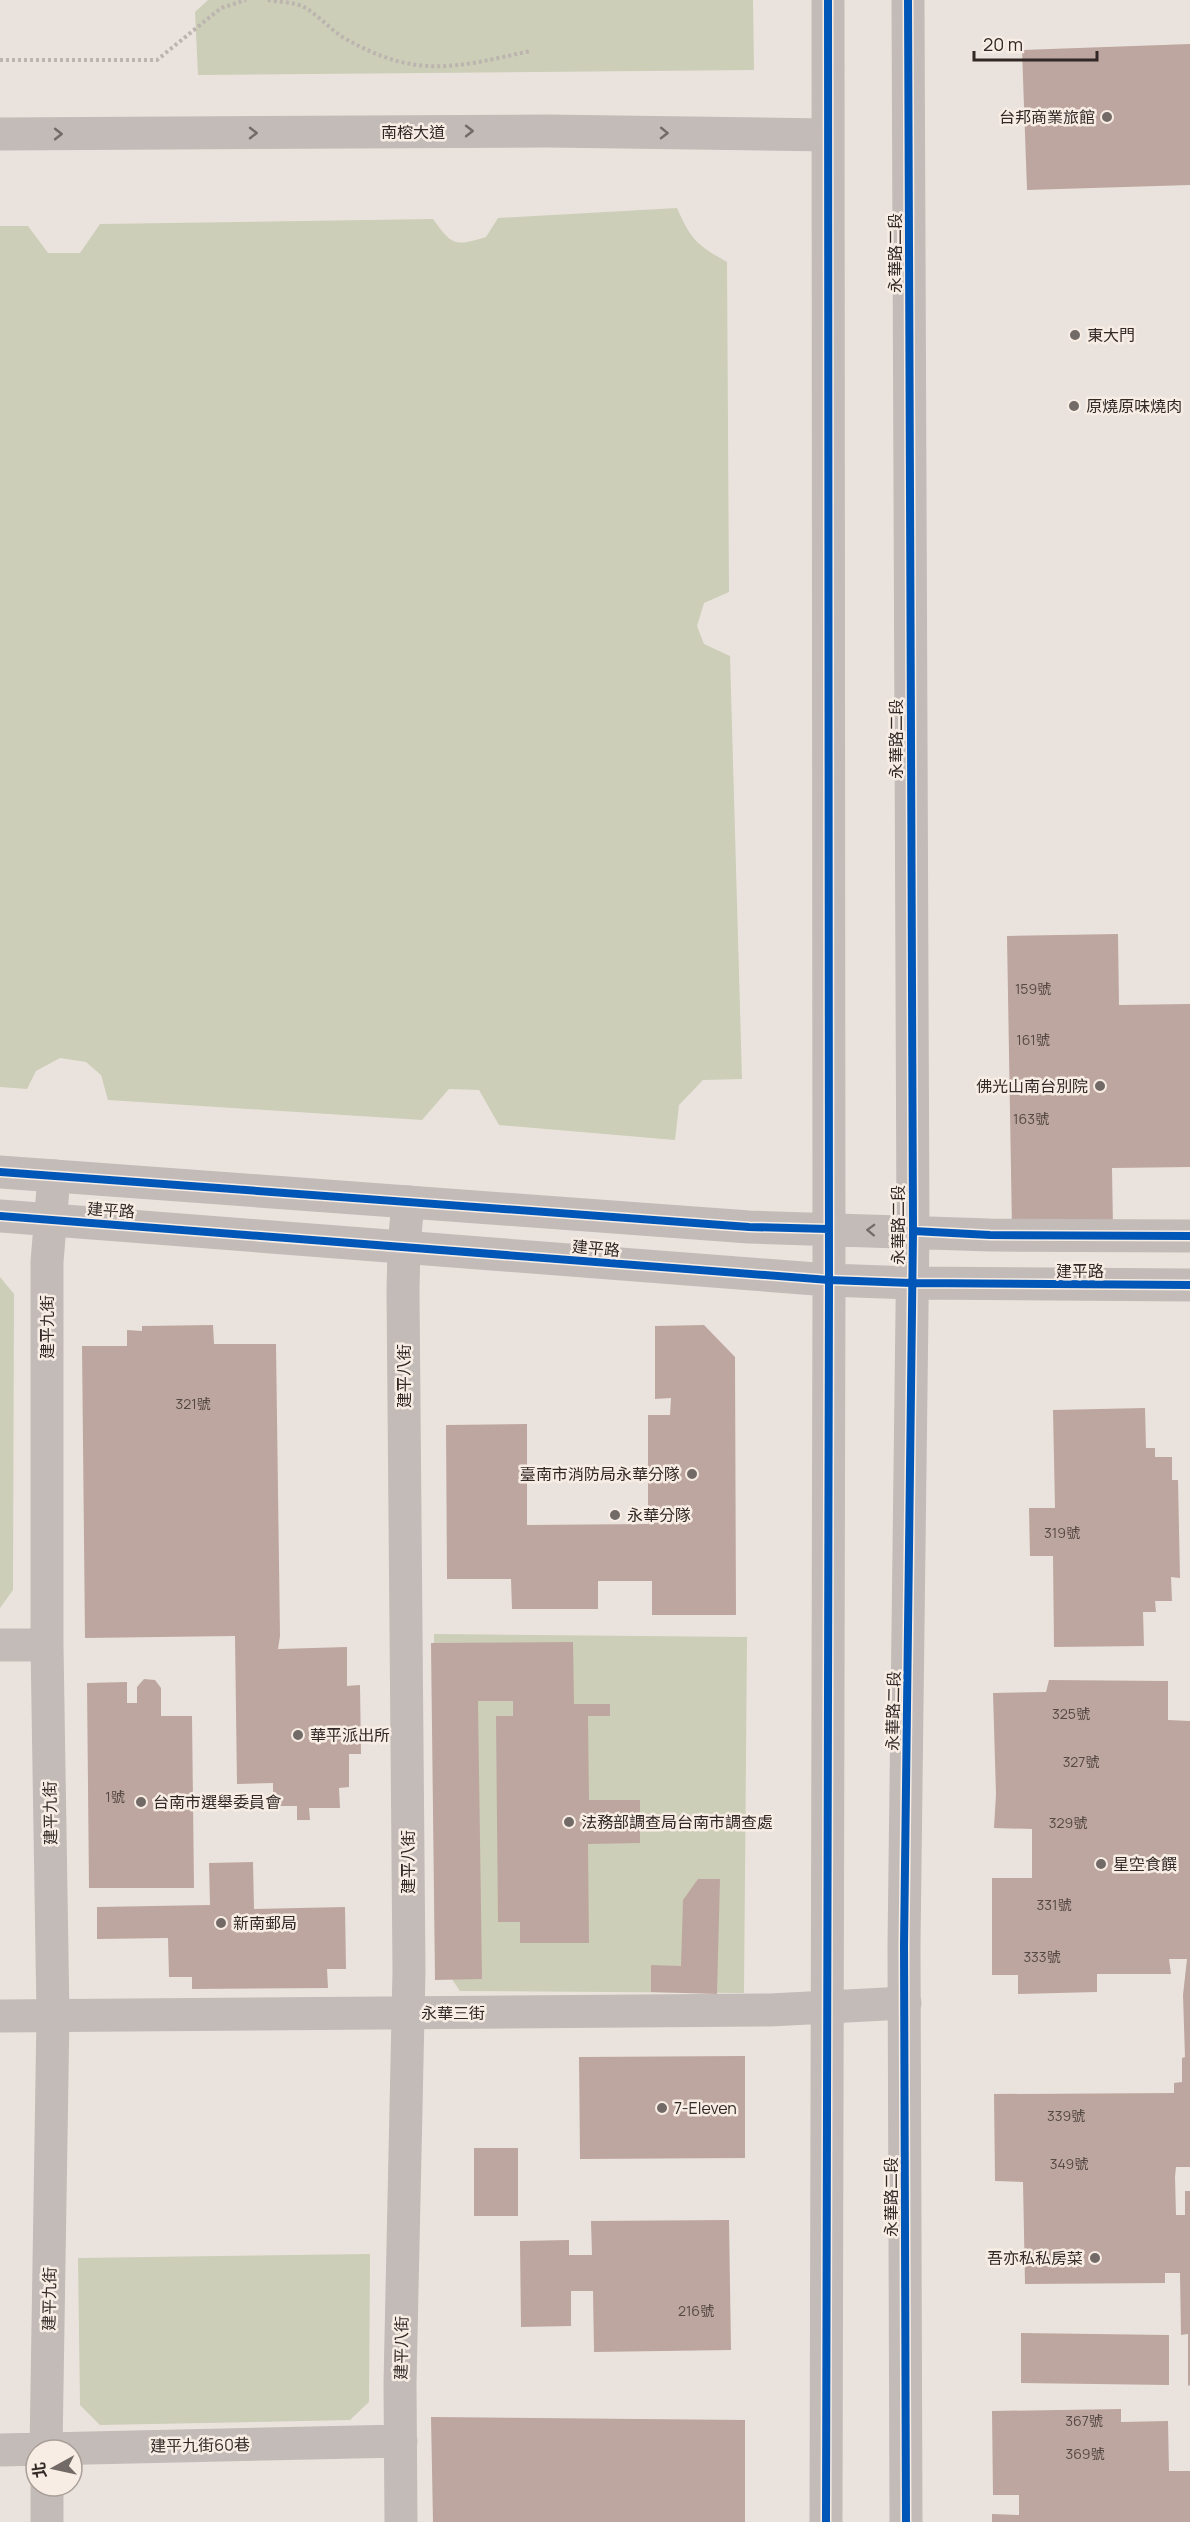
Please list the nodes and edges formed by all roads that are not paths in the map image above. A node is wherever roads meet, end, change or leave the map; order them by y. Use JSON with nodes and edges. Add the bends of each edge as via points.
{"nodes":[{"id":1,"x":828,"y":0,"type":"edge"},
{"id":2,"x":908,"y":0,"type":"edge"},
{"id":3,"x":0,"y":134,"type":"edge"},
{"id":4,"x":827,"y":135,"type":"junction"},
{"id":5,"x":0,"y":1172,"type":"edge"},
{"id":6,"x":54,"y":1176,"type":"junction"},
{"id":7,"x":408,"y":1202,"type":"junction"},
{"id":8,"x":0,"y":1216,"type":"edge"},
{"id":9,"x":51,"y":1219,"type":"junction"},
{"id":10,"x":829,"y":1229,"type":"junction"},
{"id":11,"x":913,"y":1231,"type":"junction"},
{"id":12,"x":1190,"y":1236,"type":"edge"},
{"id":13,"x":404,"y":1246,"type":"junction"},
{"id":14,"x":829,"y":1280,"type":"junction"},
{"id":15,"x":911,"y":1284,"type":"junction"},
{"id":16,"x":1190,"y":1285,"type":"edge"},
{"id":17,"x":0,"y":1645,"type":"edge"},
{"id":18,"x":47,"y":1645,"type":"junction"},
{"id":19,"x":905,"y":2003,"type":"junction"},
{"id":20,"x":827,"y":2007,"type":"junction"},
{"id":21,"x":408,"y":2013,"type":"junction"},
{"id":22,"x":53,"y":2015,"type":"junction"},
{"id":23,"x":0,"y":2016,"type":"edge"},
{"id":24,"x":46,"y":2438,"type":"edge"},
{"id":25,"x":401,"y":2441,"type":"junction"},
{"id":26,"x":84,"y":2448,"type":"edge"},
{"id":27,"x":24,"y":2449,"type":"edge"},
{"id":28,"x":0,"y":2450,"type":"edge"},
{"id":29,"x":46,"y":2498,"type":"edge"},
{"id":30,"x":46,"y":2522,"type":"edge"},
{"id":31,"x":401,"y":2522,"type":"edge"},
{"id":32,"x":826,"y":2522,"type":"edge"},
{"id":33,"x":906,"y":2522,"type":"edge"}],
"edges":[{"from":1,"to":4,"type":"street"},
{"from":2,"to":11,"type":"street","name":"永華路二段"},
{"from":3,"to":4,"type":"street","name":"南榕大道","one_way":true,"via":[[548,131]]},
{"from":4,"to":10,"type":"street"},
{"from":5,"to":6,"type":"street","name":"建平路"},
{"from":6,"to":7,"type":"street","name":"建平路"},
{"from":6,"to":9,"type":"street","name":"建平九街"},
{"from":7,"to":10,"type":"street","name":"建平路"},
{"from":7,"to":13,"type":"street","name":"建平八街"},
{"from":8,"to":9,"type":"street","name":"建平路"},
{"from":9,"to":13,"type":"street","name":"建平路"},
{"from":9,"to":18,"type":"street","name":"建平九街","via":[[47,1262]]},
{"from":11,"to":10,"type":"street","name":"建平路","one_way":true},
{"from":10,"to":14,"type":"street"},
{"from":11,"to":12,"type":"street","name":"建平路"},
{"from":11,"to":15,"type":"street","name":"永華路二段"},
{"from":13,"to":14,"type":"street","name":"建平路"},
{"from":13,"to":21,"type":"street","name":"建平八街"},
{"from":14,"to":15,"type":"street","name":"建平路"},
{"from":14,"to":20,"type":"street"},
{"from":15,"to":16,"type":"street","name":"建平路"},
{"from":15,"to":19,"type":"street","name":"永華路二段"},
{"from":17,"to":18,"type":"street"},
{"from":18,"to":22,"type":"street","name":"建平九街"},
{"from":19,"to":20,"type":"street","name":"永華三街"},
{"from":19,"to":33,"type":"street","name":"永華路二段"},
{"from":20,"to":21,"type":"street","name":"永華三街"},
{"from":20,"to":32,"type":"street"},
{"from":21,"to":22,"type":"street","name":"永華三街"},
{"from":21,"to":25,"type":"street","name":"建平八街"},
{"from":22,"to":23,"type":"street","name":"永華三街"},
{"from":22,"to":24,"type":"street","name":"建平九街"},
{"from":25,"to":26,"type":"street","name":"建平九街60巷"},
{"from":25,"to":31,"type":"street","name":"建平八街"},
{"from":27,"to":28,"type":"street","name":"建平九街60巷"},
{"from":29,"to":30,"type":"street"}]}
